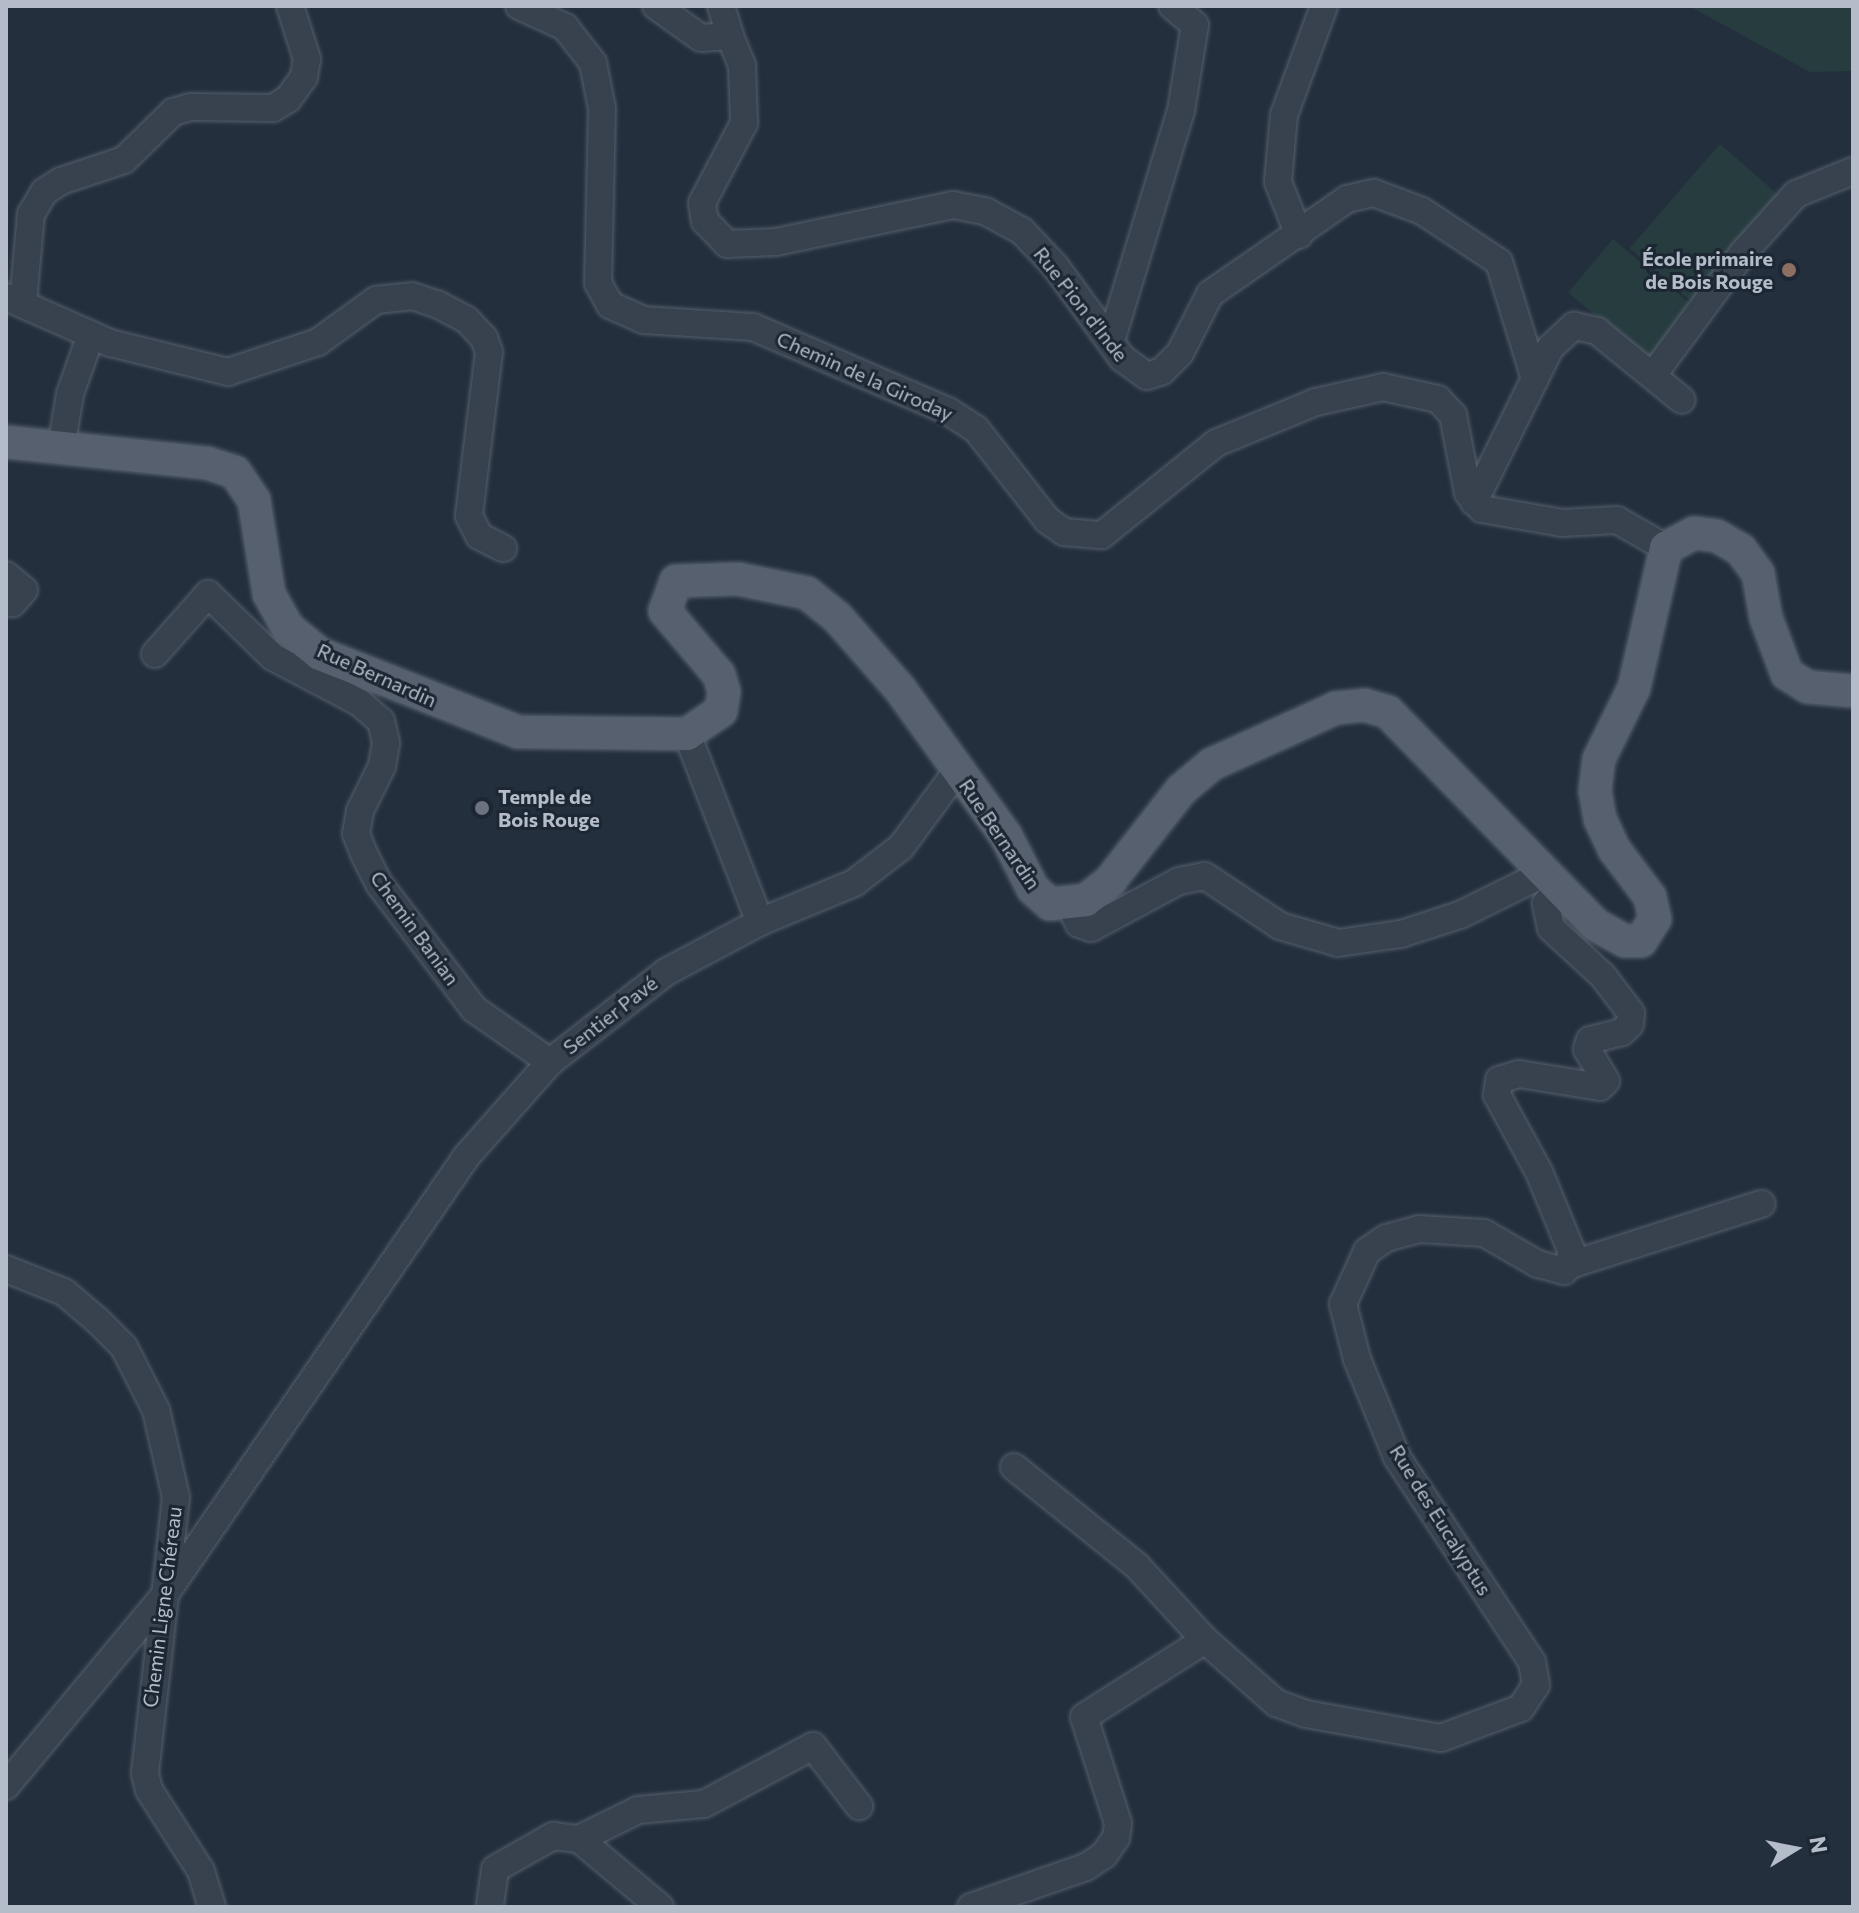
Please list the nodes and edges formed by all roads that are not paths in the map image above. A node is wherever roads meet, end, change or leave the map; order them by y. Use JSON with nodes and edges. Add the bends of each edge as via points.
{"nodes":[{"id":1,"x":290,"y":6,"type":"edge"},
{"id":2,"x":519,"y":6,"type":"edge"},
{"id":3,"x":656,"y":6,"type":"edge"},
{"id":4,"x":721,"y":6,"type":"edge"},
{"id":5,"x":1172,"y":6,"type":"edge"},
{"id":6,"x":1324,"y":6,"type":"edge"},
{"id":7,"x":730,"y":36,"type":"junction"},
{"id":8,"x":1853,"y":171,"type":"edge"},
{"id":9,"x":1299,"y":235,"type":"junction"},
{"id":10,"x":14,"y":300,"type":"edge"},
{"id":11,"x":91,"y":335,"type":"junction"},
{"id":12,"x":1111,"y":341,"type":"junction"},
{"id":13,"x":1653,"y":375,"type":"junction"},
{"id":14,"x":1535,"y":379,"type":"junction"},
{"id":15,"x":1682,"y":400,"type":"dead end"},
{"id":16,"x":6,"y":442,"type":"edge"},
{"id":17,"x":61,"y":448,"type":"junction"},
{"id":18,"x":1474,"y":502,"type":"junction"},
{"id":19,"x":503,"y":548,"type":"dead end"},
{"id":20,"x":1666,"y":548,"type":"junction"},
{"id":21,"x":6,"y":575,"type":"edge"},
{"id":22,"x":12,"y":604,"type":"dead end"},
{"id":23,"x":155,"y":654,"type":"dead end"},
{"id":24,"x":1853,"y":691,"type":"edge"},
{"id":25,"x":687,"y":734,"type":"junction"},
{"id":26,"x":957,"y":771,"type":"junction"},
{"id":27,"x":1550,"y":882,"type":"junction"},
{"id":28,"x":1069,"y":904,"type":"junction"},
{"id":29,"x":760,"y":922,"type":"junction"},
{"id":30,"x":550,"y":1062,"type":"junction"},
{"id":31,"x":1761,"y":1204,"type":"dead end"},
{"id":32,"x":1570,"y":1265,"type":"junction"},
{"id":33,"x":6,"y":1269,"type":"edge"},
{"id":34,"x":1014,"y":1467,"type":"dead end"},
{"id":35,"x":164,"y":1596,"type":"junction"},
{"id":36,"x":1205,"y":1640,"type":"junction"},
{"id":37,"x":6,"y":1786,"type":"edge"},
{"id":38,"x":859,"y":1806,"type":"dead end"},
{"id":39,"x":579,"y":1839,"type":"junction"},
{"id":40,"x":490,"y":1906,"type":"edge"},
{"id":41,"x":212,"y":1907,"type":"edge"},
{"id":42,"x":660,"y":1907,"type":"edge"},
{"id":43,"x":971,"y":1907,"type":"edge"}],
"edges":[{"from":1,"to":10,"type":"street","via":[[307,59],[304,77],[288,99],[273,108],[191,107],[173,112],[124,160],[44,192],[31,214]]},
{"from":2,"to":18,"type":"street","name":"Chemin de la Giroday","via":[[565,27],[593,63],[602,109],[598,283],[610,305],[629,316],[753,327],[948,411],[976,429],[1004,458],[1047,520],[1074,534],[1102,535],[1118,525],[1216,443],[1316,402],[1383,387],[1438,399],[1453,415]]},
{"from":3,"to":7,"type":"street","via":[[701,38]]},
{"from":4,"to":7,"type":"street"},
{"from":5,"to":12,"type":"street","via":[[1195,25],[1181,111]]},
{"from":6,"to":9,"type":"street","via":[[1284,115],[1278,182]]},
{"from":7,"to":12,"type":"street","name":"Rue Pion d'Inde","via":[[742,65],[745,108],[735,146],[702,203],[714,235],[727,244],[776,242],[967,205],[1022,231]]},
{"from":8,"to":13,"type":"street","via":[[1796,194],[1743,253]]},
{"from":9,"to":12,"type":"street","name":"Rue Pion d'Inde","via":[[1210,294],[1180,353],[1162,371],[1147,376],[1134,370]]},
{"from":9,"to":14,"type":"street","name":"Rue Pion d'Inde","via":[[1363,193],[1432,217],[1499,262]]},
{"from":10,"to":11,"type":"street"},
{"from":11,"to":17,"type":"street","via":[[70,394]]},
{"from":11,"to":19,"type":"street","via":[[228,372],[318,342],[376,300],[412,296],[437,304],[467,320],[489,352],[469,516],[479,536]]},
{"from":13,"to":14,"type":"street","via":[[1597,331],[1574,326],[1550,348]]},
{"from":13,"to":15,"type":"street"},
{"from":14,"to":18,"type":"street"},
{"from":16,"to":17,"type":"main road","name":"Rue Bernardin"},
{"from":17,"to":25,"type":"main road","name":"Rue Bernardin","via":[[207,463],[235,472],[254,500],[269,594],[288,628],[320,654],[518,732]]},
{"from":18,"to":20,"type":"street","via":[[1494,514],[1562,523],[1617,520]]},
{"from":20,"to":24,"type":"main road","via":[[1694,533],[1717,536],[1741,550],[1758,573],[1766,618],[1787,674],[1808,687]]},
{"from":20,"to":27,"type":"main road","via":[[1634,688],[1599,759],[1595,791],[1614,849],[1650,897],[1655,919],[1641,941],[1625,941],[1596,925]]},
{"from":21,"to":22,"type":"street","via":[[24,590]]},
{"from":23,"to":30,"type":"street","name":"Chemin Banian","via":[[208,594],[273,657],[360,703],[381,721],[386,743],[382,766],[360,811],[356,834],[365,856],[380,885],[474,1009]]},
{"from":25,"to":26,"type":"main road","name":"Rue Bernardin","via":[[721,711],[724,692],[719,675],[665,611],[667,594],[676,581],[694,578],[780,585],[807,593],[837,617],[900,689]]},
{"from":25,"to":29,"type":"street"},
{"from":26,"to":28,"type":"main road","name":"Rue Bernardin","via":[[1006,836],[1033,889],[1050,904]]},
{"from":26,"to":29,"type":"street","name":"Sentier Pavé","via":[[901,847],[837,892]]},
{"from":27,"to":28,"type":"street","via":[[1401,934],[1338,943],[1280,926],[1205,876],[1179,881],[1091,928],[1079,924]]},
{"from":27,"to":28,"type":"main road","via":[[1388,712],[1364,705],[1336,708],[1212,764],[1181,790],[1110,881],[1086,900]]},
{"from":27,"to":32,"type":"street","via":[[1546,904],[1551,928],[1603,976],[1631,1013],[1622,1032],[1590,1040],[1587,1049],[1606,1081],[1600,1087],[1519,1074],[1499,1080],[1497,1095],[1539,1172],[1571,1250]]},
{"from":29,"to":30,"type":"street","name":"Sentier Pavé","via":[[666,972]]},
{"from":30,"to":35,"type":"street","name":"Sentier Pavé","via":[[482,1139]]},
{"from":31,"to":32,"type":"street"},
{"from":32,"to":36,"type":"street","name":"Rue des Eucalyptus","via":[[1554,1270],[1484,1233],[1419,1229],[1386,1238],[1367,1251],[1343,1304],[1357,1359],[1397,1457],[1532,1662],[1536,1685],[1521,1708],[1441,1738],[1306,1714],[1276,1703]]},
{"from":33,"to":35,"type":"street","name":"Chemin Ligne Chéreau","via":[[38,1278],[75,1301],[124,1347],[143,1382],[156,1410],[176,1497]]},
{"from":34,"to":36,"type":"street","name":"Rue des Eucalyptus","via":[[1137,1566]]},
{"from":35,"to":37,"type":"street","name":"Sentier Pavé"},
{"from":35,"to":41,"type":"street","name":"Chemin Ligne Chéreau","via":[[145,1773],[149,1790],[201,1871]]},
{"from":36,"to":43,"type":"street","via":[[1084,1717],[1118,1823],[1116,1838],[1104,1855],[1086,1867]]},
{"from":38,"to":39,"type":"street","via":[[813,1746],[704,1804],[638,1810]]},
{"from":39,"to":40,"type":"street","via":[[553,1836],[495,1869]]},
{"from":39,"to":42,"type":"street"}]}
